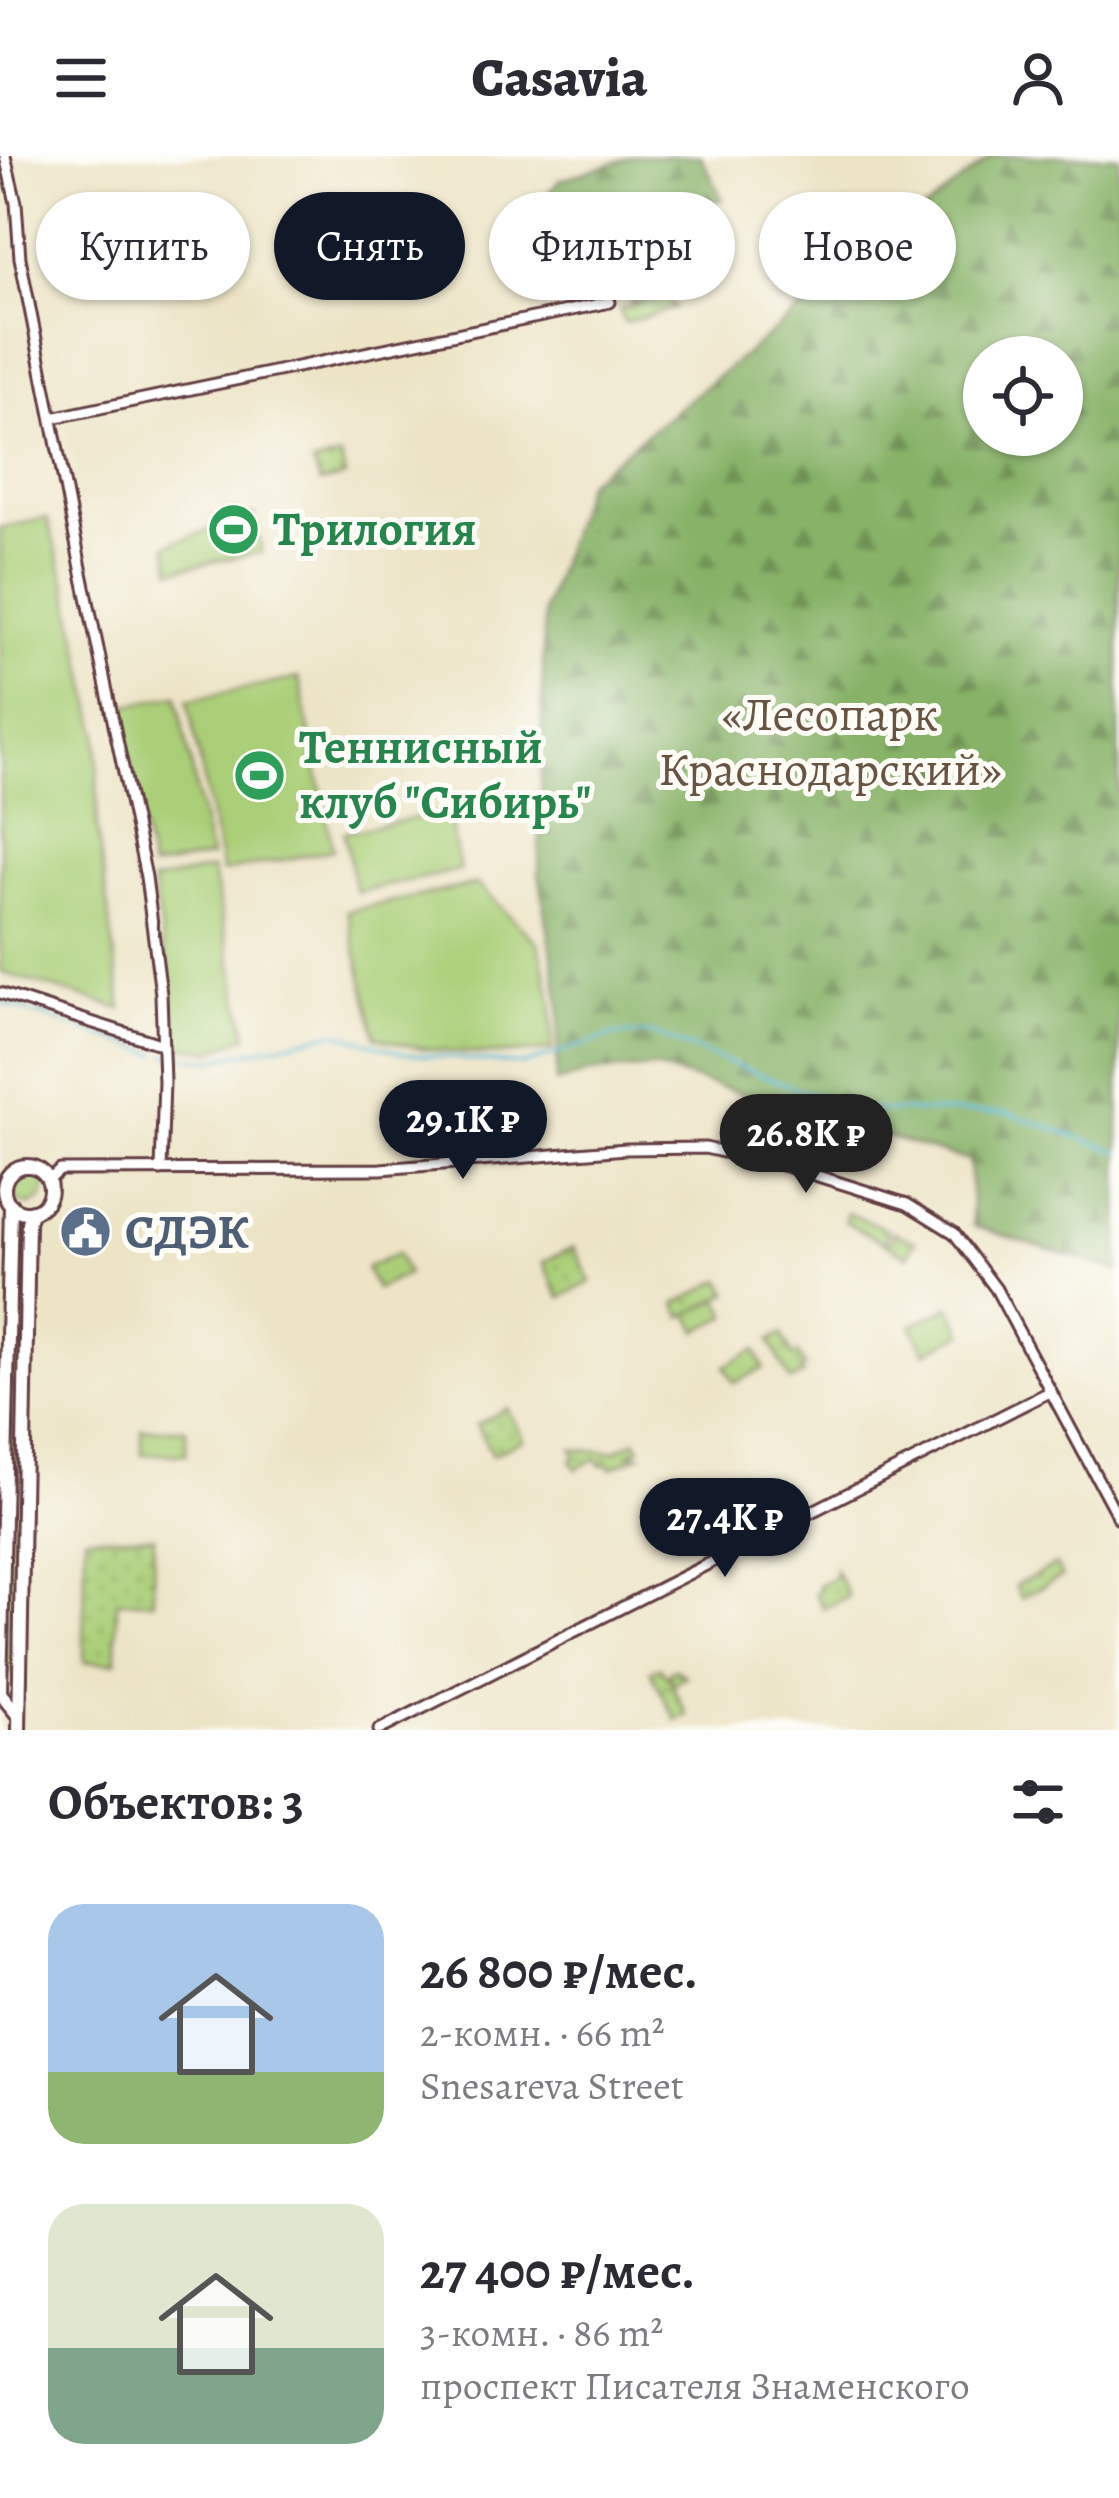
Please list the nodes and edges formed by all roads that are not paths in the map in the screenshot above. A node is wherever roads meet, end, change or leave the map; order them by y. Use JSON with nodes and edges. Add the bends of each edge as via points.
{"nodes":[{"id":1,"x":5,"y":156,"type":"edge"},
{"id":2,"x":610,"y":302,"type":"dead end"},
{"id":3,"x":52,"y":418,"type":"junction"},
{"id":4,"x":0,"y":993,"type":"edge"},
{"id":5,"x":163,"y":1053,"type":"junction"},
{"id":6,"x":160,"y":1170,"type":"junction"},
{"id":7,"x":49,"y":1180,"type":"junction"},
{"id":8,"x":11,"y":1205,"type":"junction"},
{"id":9,"x":32,"y":1211,"type":"junction"},
{"id":10,"x":1051,"y":1390,"type":"junction"},
{"id":11,"x":26,"y":1394,"type":"junction"},
{"id":12,"x":4,"y":1395,"type":"edge"},
{"id":13,"x":1119,"y":1519,"type":"edge"},
{"id":14,"x":1,"y":1671,"type":"edge"},
{"id":15,"x":20,"y":1671,"type":"junction"},
{"id":16,"x":19,"y":1723,"type":"edge"},
{"id":17,"x":379,"y":1730,"type":"edge"}],
"edges":[{"from":1,"to":3,"type":"street"},
{"from":2,"to":3,"type":"street"},
{"from":3,"to":5,"type":"street","via":[[146,877]]},
{"from":4,"to":5,"type":"street"},
{"from":5,"to":6,"type":"street"},
{"from":6,"to":7,"type":"street","via":[[60,1170]]},
{"from":6,"to":10,"type":"street","via":[[731,1152],[932,1216],[973,1256]]},
{"from":7,"to":8,"type":"street","via":[[34,1167],[15,1170],[4,1187]]},
{"from":7,"to":9,"type":"street","via":[[49,1197]]},
{"from":8,"to":9,"type":"street"},
{"from":8,"to":12,"type":"street"},
{"from":9,"to":11,"type":"street"},
{"from":10,"to":13,"type":"street"},
{"from":10,"to":17,"type":"street"},
{"from":11,"to":12,"type":"street"},
{"from":11,"to":15,"type":"street"},
{"from":12,"to":14,"type":"street"},
{"from":14,"to":15,"type":"street"},
{"from":14,"to":16,"type":"street","via":[[0,1694]]},
{"from":15,"to":16,"type":"street"}]}
